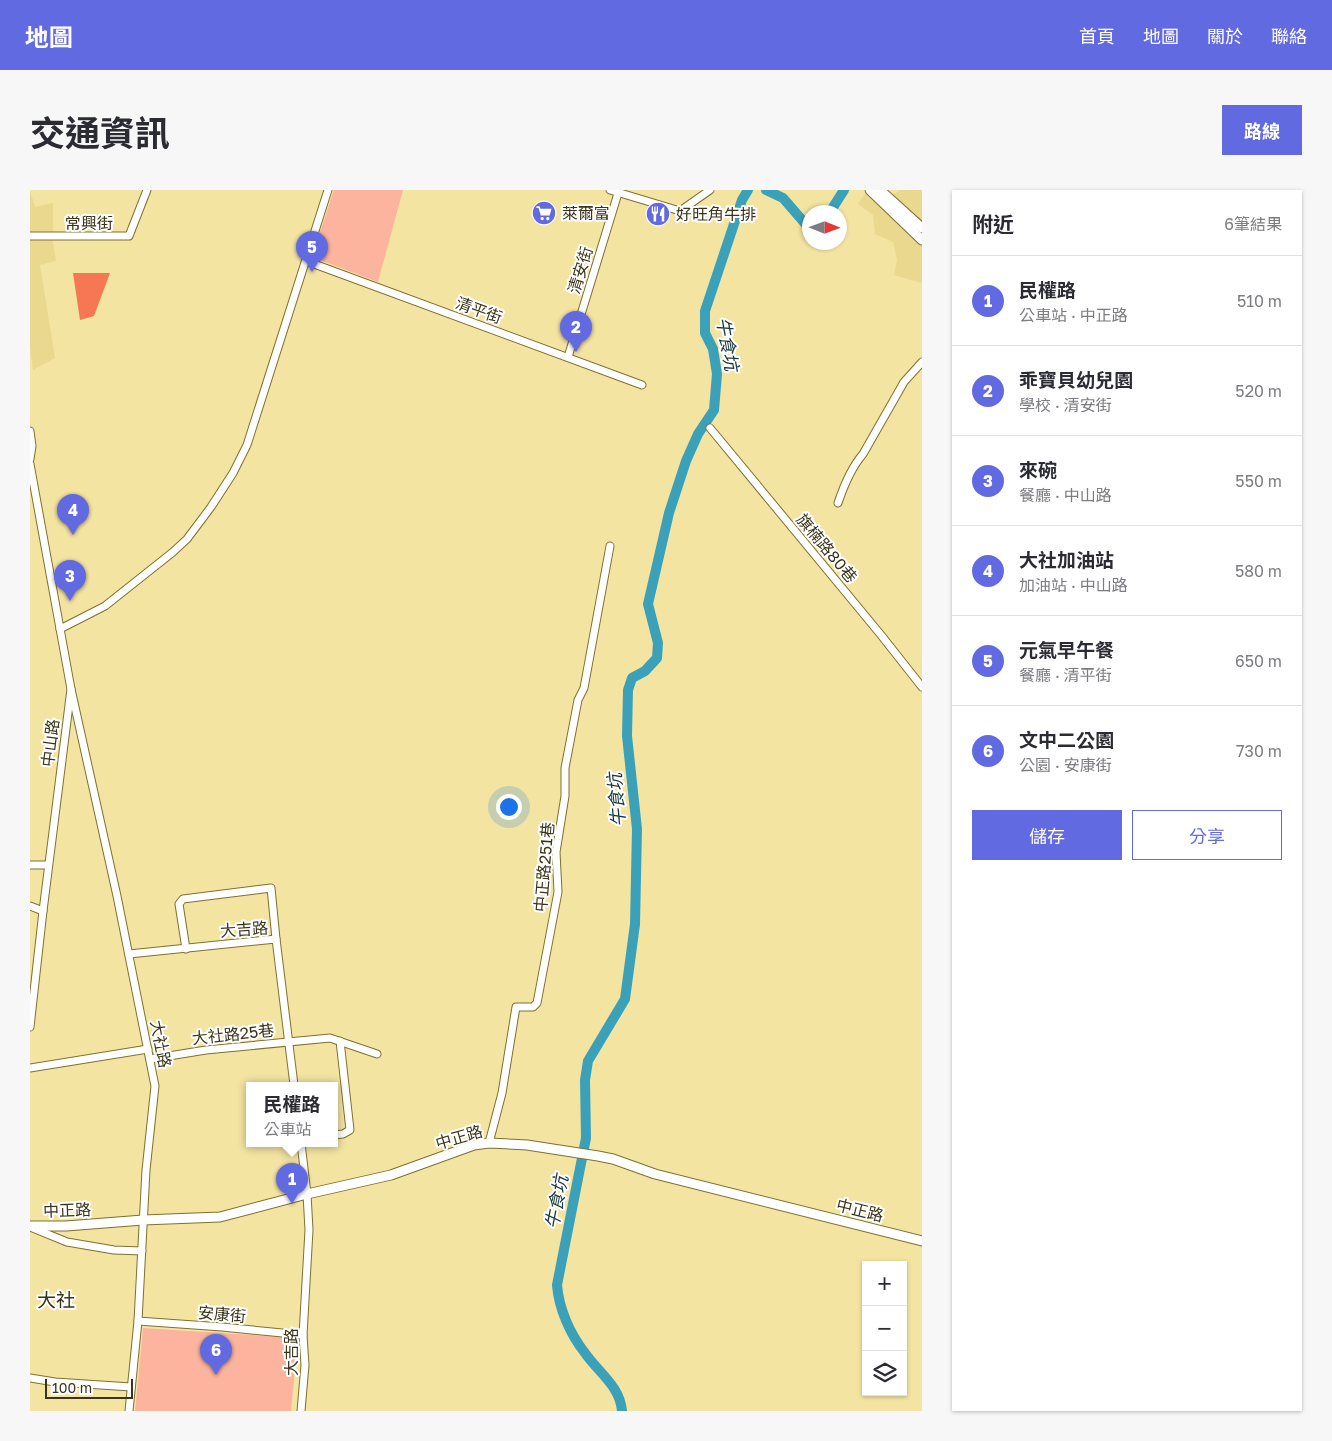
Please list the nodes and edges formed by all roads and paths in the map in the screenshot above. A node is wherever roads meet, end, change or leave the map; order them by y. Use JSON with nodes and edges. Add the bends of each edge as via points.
{"nodes":[{"id":1,"x":147,"y":190,"type":"edge"},
{"id":2,"x":328,"y":190,"type":"edge"},
{"id":3,"x":710,"y":190,"type":"edge"},
{"id":4,"x":870,"y":190,"type":"edge"},
{"id":5,"x":880,"y":190,"type":"edge"},
{"id":6,"x":616,"y":191,"type":"edge"},
{"id":7,"x":922,"y":228,"type":"edge"},
{"id":8,"x":30,"y":236,"type":"edge"},
{"id":9,"x":922,"y":240,"type":"edge"},
{"id":10,"x":306,"y":261,"type":"junction"},
{"id":11,"x":568,"y":357,"type":"junction"},
{"id":12,"x":922,"y":362,"type":"edge"},
{"id":13,"x":642,"y":385,"type":"dead end"},
{"id":14,"x":710,"y":428,"type":"dead end"},
{"id":15,"x":30,"y":431,"type":"edge"},
{"id":16,"x":30,"y":458,"type":"edge"},
{"id":17,"x":30,"y":464,"type":"edge"},
{"id":18,"x":838,"y":503,"type":"dead end"},
{"id":19,"x":610,"y":546,"type":"dead end"},
{"id":20,"x":60,"y":629,"type":"junction"},
{"id":21,"x":922,"y":687,"type":"edge"},
{"id":22,"x":71,"y":689,"type":"junction"},
{"id":23,"x":30,"y":864,"type":"edge"},
{"id":24,"x":48,"y":865,"type":"junction"},
{"id":25,"x":30,"y":906,"type":"edge"},
{"id":26,"x":43,"y":911,"type":"junction"},
{"id":27,"x":276,"y":939,"type":"junction"},
{"id":28,"x":186,"y":949,"type":"junction"},
{"id":29,"x":129,"y":954,"type":"junction"},
{"id":30,"x":30,"y":1027,"type":"edge"},
{"id":31,"x":340,"y":1041,"type":"junction"},
{"id":32,"x":289,"y":1042,"type":"junction"},
{"id":33,"x":148,"y":1049,"type":"junction"},
{"id":34,"x":377,"y":1054,"type":"dead end"},
{"id":35,"x":150,"y":1059,"type":"junction"},
{"id":36,"x":30,"y":1068,"type":"edge"},
{"id":37,"x":294,"y":1082,"type":"edge"},
{"id":38,"x":338,"y":1135,"type":"edge"},
{"id":39,"x":489,"y":1143,"type":"junction"},
{"id":40,"x":302,"y":1147,"type":"edge"},
{"id":41,"x":308,"y":1194,"type":"junction"},
{"id":42,"x":143,"y":1220,"type":"junction"},
{"id":43,"x":30,"y":1227,"type":"edge"},
{"id":44,"x":922,"y":1241,"type":"edge"},
{"id":45,"x":142,"y":1251,"type":"junction"},
{"id":46,"x":138,"y":1321,"type":"junction"},
{"id":47,"x":303,"y":1335,"type":"junction"},
{"id":48,"x":30,"y":1378,"type":"edge"},
{"id":49,"x":131,"y":1387,"type":"junction"},
{"id":50,"x":129,"y":1411,"type":"edge"},
{"id":51,"x":301,"y":1411,"type":"edge"}],
"edges":[{"from":1,"to":8,"type":"street","name":"常興街","via":[[128,236]]},
{"from":2,"to":10,"type":"street"},
{"from":3,"to":6,"type":"street","via":[[680,211]]},
{"from":4,"to":9,"type":"main road"},
{"from":5,"to":7,"type":"main road"},
{"from":6,"to":11,"type":"street","name":"清安街"},
{"from":10,"to":11,"type":"street","name":"清平街"},
{"from":10,"to":20,"type":"street","via":[[247,445],[211,508],[158,566],[105,606]]},
{"from":11,"to":13,"type":"street","name":"清平街"},
{"from":12,"to":18,"type":"street","via":[[904,382],[856,462]]},
{"from":14,"to":21,"type":"street","name":"旗楠路80巷"},
{"from":15,"to":16,"type":"street"},
{"from":17,"to":20,"type":"street","name":"中山路"},
{"from":19,"to":39,"type":"street","name":"中正路251巷","via":[[584,688],[578,700],[565,768],[565,796],[556,852],[558,892],[536,1003],[533,1007],[516,1007],[502,1093]]},
{"from":20,"to":22,"type":"street","name":"中山路"},
{"from":22,"to":24,"type":"street","name":"中山路"},
{"from":22,"to":29,"type":"street","name":"大社路"},
{"from":23,"to":24,"type":"street"},
{"from":24,"to":26,"type":"street","name":"中山路"},
{"from":25,"to":26,"type":"street"},
{"from":26,"to":30,"type":"street","name":"中山路"},
{"from":27,"to":28,"type":"street","name":"大吉路"},
{"from":27,"to":28,"type":"street","via":[[271,888],[183,899],[179,904]]},
{"from":27,"to":32,"type":"street","name":"大吉路"},
{"from":28,"to":29,"type":"street","name":"大吉路"},
{"from":29,"to":33,"type":"street","name":"大社路"},
{"from":31,"to":32,"type":"street","name":"大社路25巷","via":[[330,1038]]},
{"from":31,"to":34,"type":"street","name":"大社路25巷"},
{"from":31,"to":38,"type":"street","via":[[350,1130]]},
{"from":32,"to":35,"type":"street","name":"大社路25巷"},
{"from":32,"to":37,"type":"street","name":"大吉路"},
{"from":33,"to":35,"type":"street","name":"大社路"},
{"from":33,"to":36,"type":"street"},
{"from":35,"to":42,"type":"street","name":"大社路","via":[[155,1086]]},
{"from":39,"to":41,"type":"main road","name":"中正路","via":[[391,1175]]},
{"from":39,"to":44,"type":"main road","name":"中正路","via":[[527,1145],[613,1159],[656,1174]]},
{"from":40,"to":41,"type":"street","name":"大吉路"},
{"from":41,"to":42,"type":"main road","name":"中正路","via":[[220,1217]]},
{"from":41,"to":47,"type":"street","name":"大吉路"},
{"from":42,"to":43,"type":"main road","name":"中正路"},
{"from":42,"to":45,"type":"street","name":"大社路"},
{"from":43,"to":45,"type":"street","via":[[68,1242]]},
{"from":45,"to":46,"type":"street","name":"大社路"},
{"from":46,"to":47,"type":"street","name":"安康街"},
{"from":46,"to":49,"type":"street","name":"大社路"},
{"from":47,"to":51,"type":"street","name":"大吉路","via":[[305,1365]]},
{"from":48,"to":49,"type":"street"},
{"from":49,"to":50,"type":"street","name":"大社路"}]}
